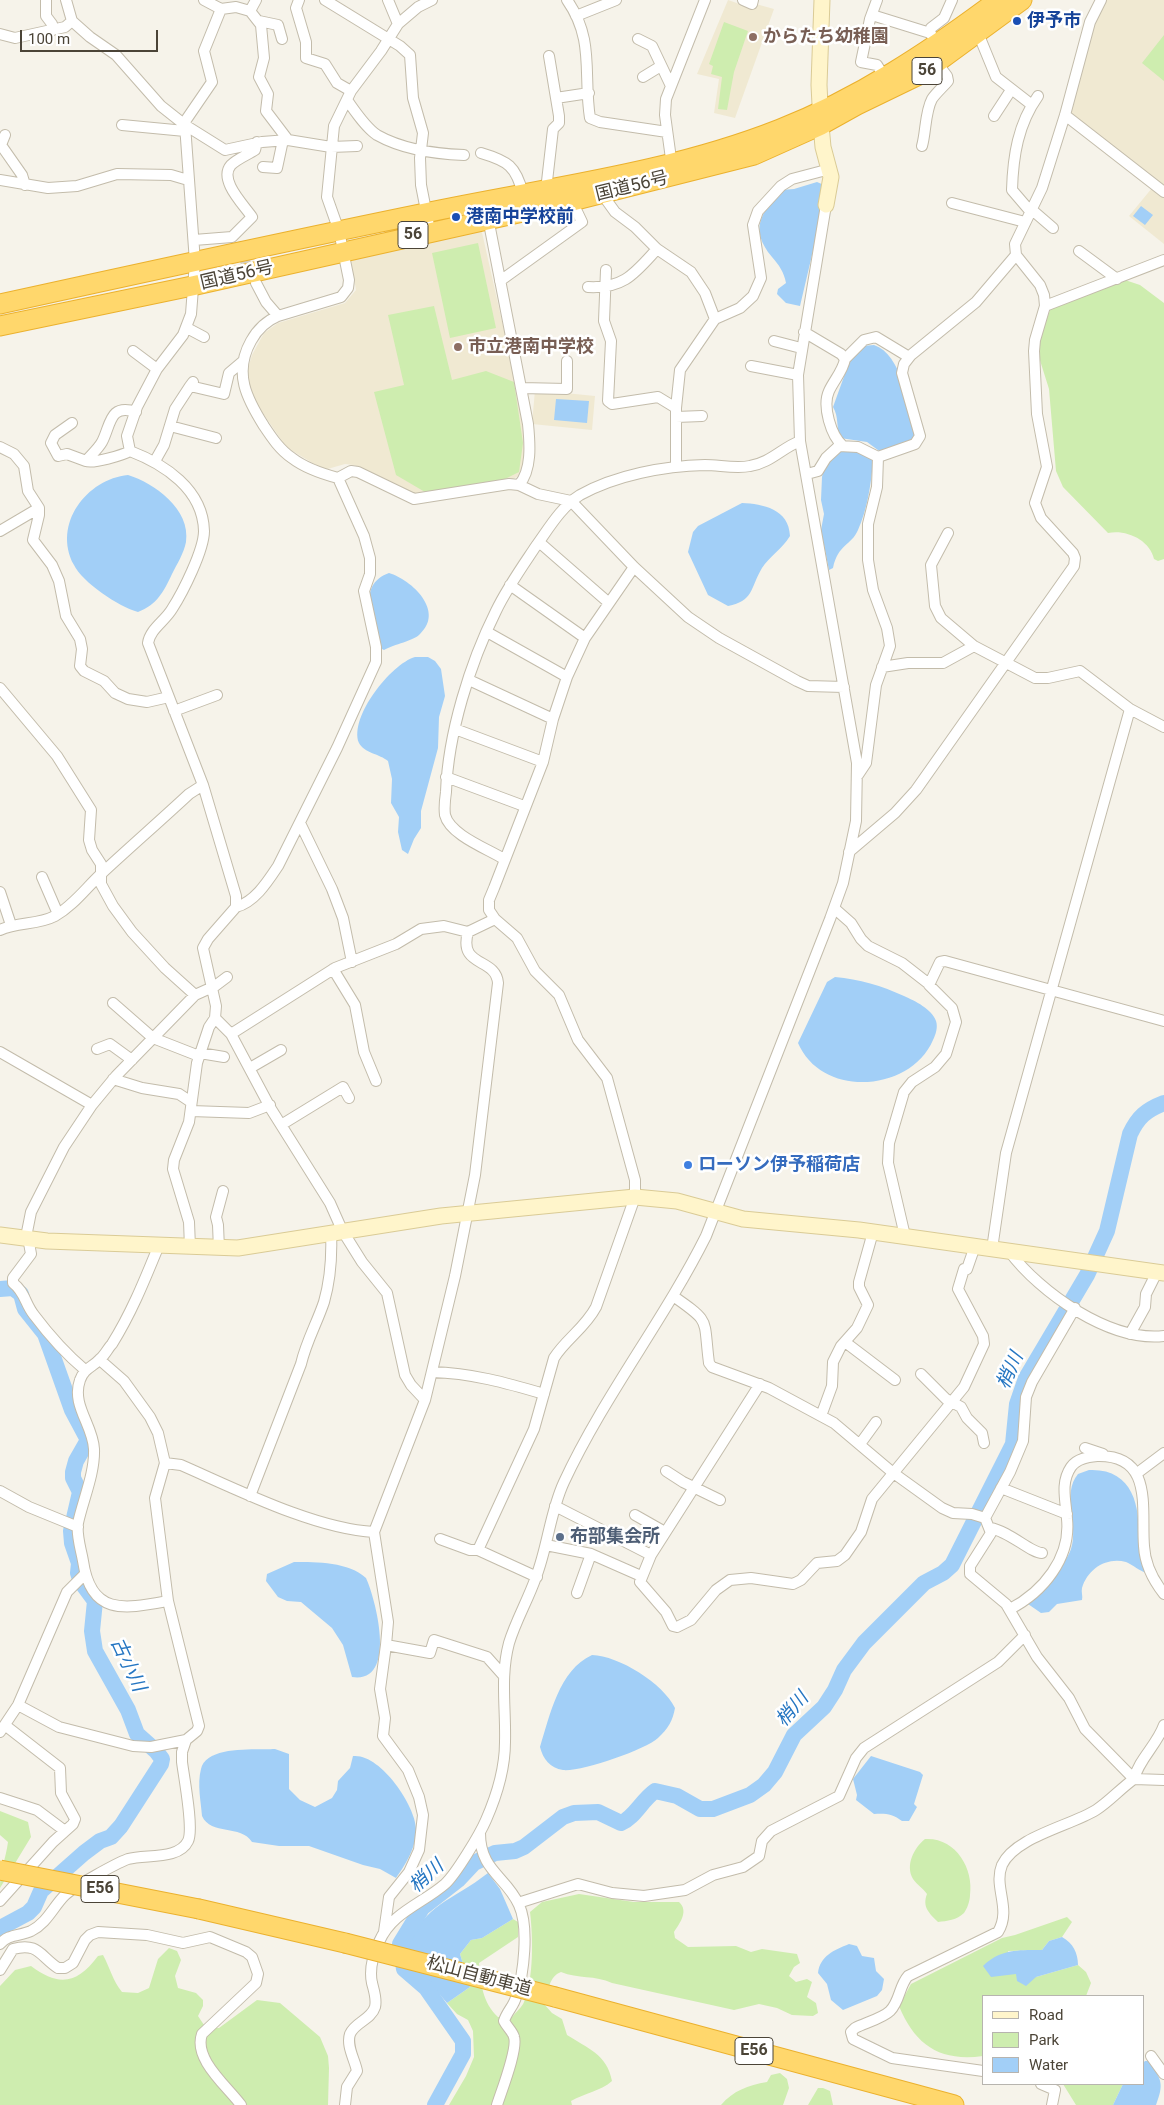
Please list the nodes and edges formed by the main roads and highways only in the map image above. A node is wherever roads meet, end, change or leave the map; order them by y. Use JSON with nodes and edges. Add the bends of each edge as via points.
{"nodes":[{"id":1,"x":998,"y":0,"type":"edge"},
{"id":2,"x":1022,"y":0,"type":"edge"},
{"id":3,"x":821,"y":118,"type":"junction"},
{"id":4,"x":673,"y":170,"type":"junction"},
{"id":5,"x":486,"y":210,"type":"junction"},
{"id":6,"x":0,"y":304,"type":"edge"},
{"id":7,"x":0,"y":326,"type":"edge"},
{"id":8,"x":0,"y":1870,"type":"edge"},
{"id":9,"x":954,"y":2105,"type":"edge"}],
"edges":[{"from":1,"to":3,"type":"highway","name":"国道56号","number":"56","via":[[934,38],[884,78]]},
{"from":2,"to":3,"type":"highway","name":"国道56号","number":"56","via":[[938,64],[899,87]]},
{"from":3,"to":4,"type":"highway","name":"国道56号","number":"56","via":[[782,128]]},
{"from":4,"to":5,"type":"highway","name":"国道56号","number":"56","via":[[523,194]]},
{"from":4,"to":5,"type":"highway","name":"国道56号","number":"56","via":[[572,201]]},
{"from":5,"to":6,"type":"highway","name":"国道56号","number":"56","via":[[426,212]]},
{"from":5,"to":7,"type":"highway","name":"国道56号","number":"56","via":[[430,231],[344,252]]},
{"from":8,"to":9,"type":"highway","name":"松山自動車道","number":"E56","bridge":true,"via":[[199,1909],[345,1943]]}]}
